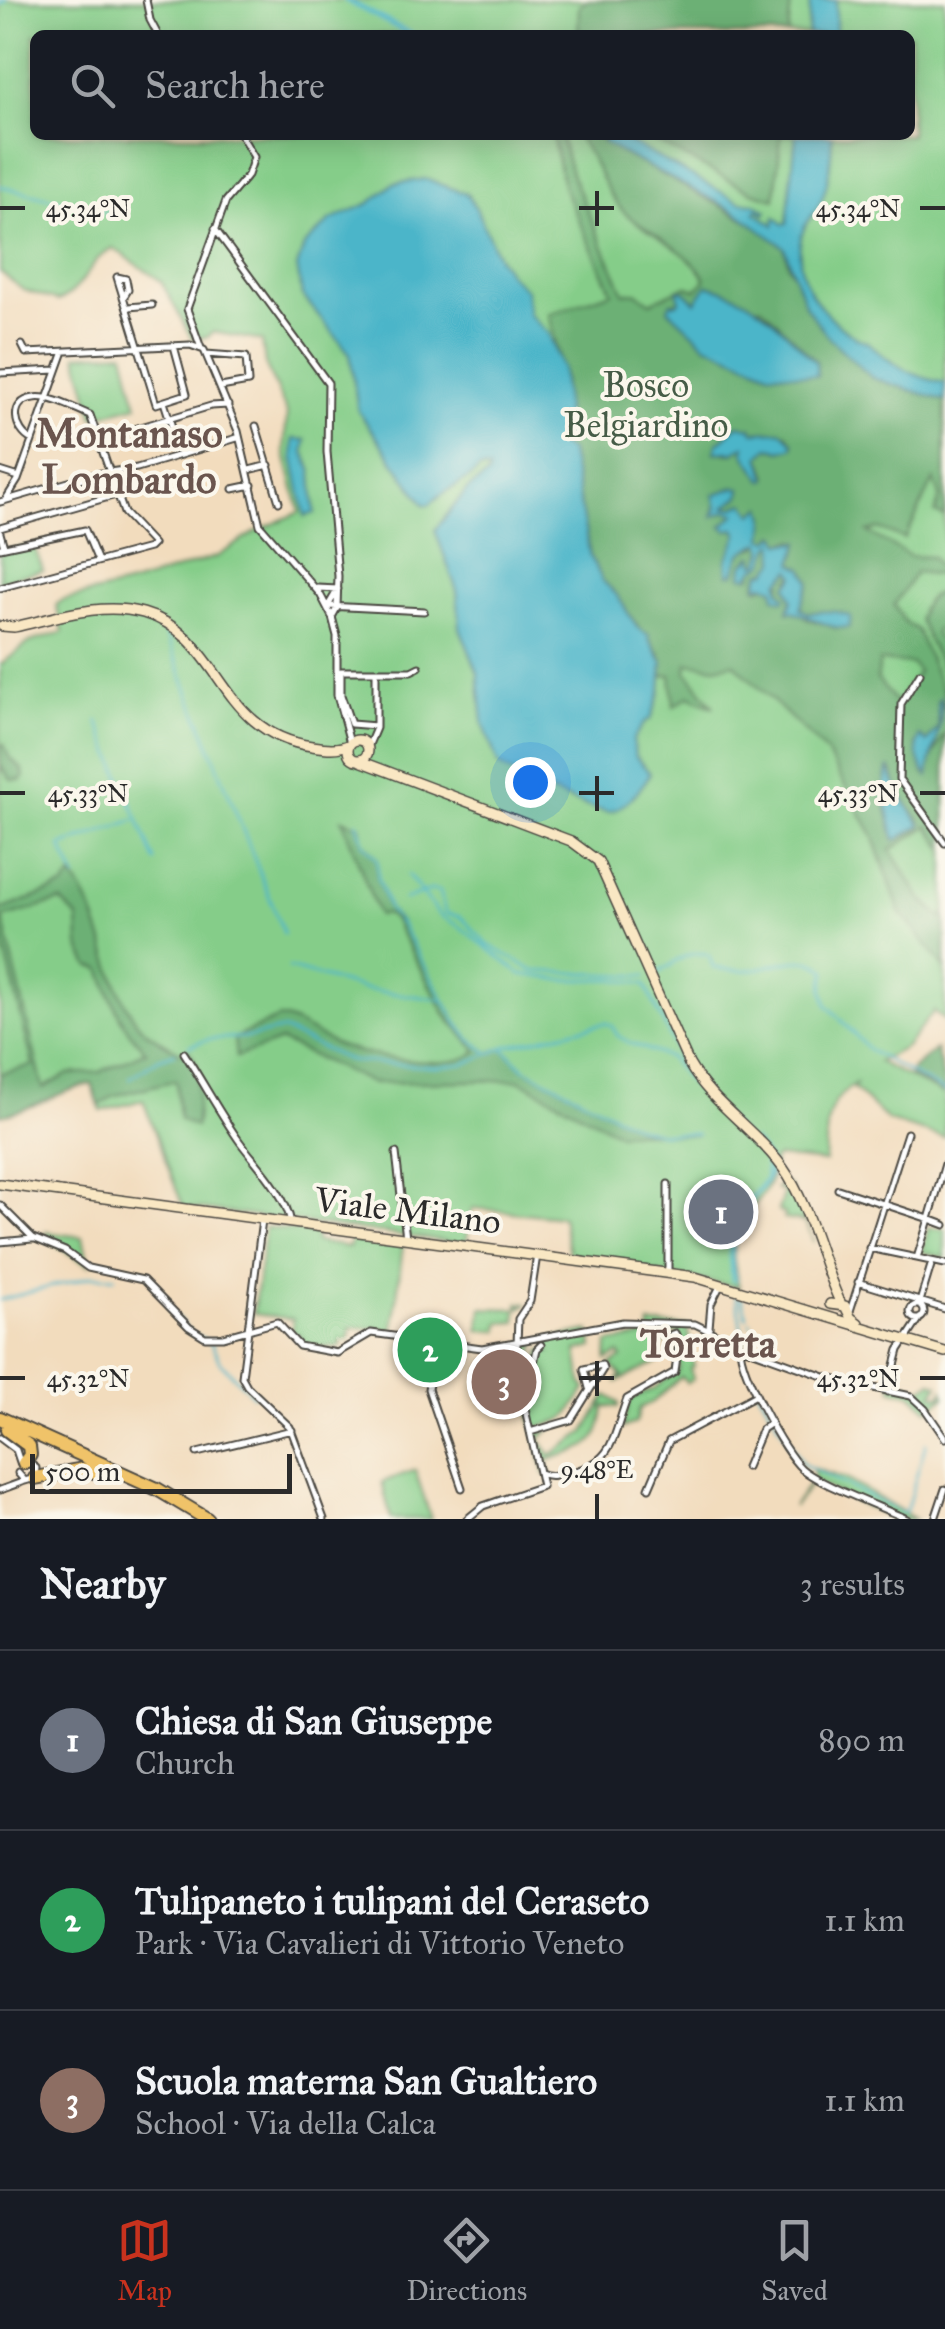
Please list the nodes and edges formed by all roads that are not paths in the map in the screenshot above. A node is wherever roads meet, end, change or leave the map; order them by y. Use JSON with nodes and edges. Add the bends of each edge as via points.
{"nodes":[{"id":1,"x":146,"y":0,"type":"edge"},
{"id":2,"x":155,"y":30,"type":"edge"},
{"id":3,"x":244,"y":140,"type":"edge"},
{"id":4,"x":215,"y":230,"type":"junction"},
{"id":5,"x":117,"y":277,"type":"dead end"},
{"id":6,"x":152,"y":305,"type":"dead end"},
{"id":7,"x":128,"y":306,"type":"junction"},
{"id":8,"x":22,"y":346,"type":"dead end"},
{"id":9,"x":174,"y":346,"type":"junction"},
{"id":10,"x":138,"y":348,"type":"junction"},
{"id":11,"x":204,"y":351,"type":"junction"},
{"id":12,"x":62,"y":354,"type":"junction"},
{"id":13,"x":56,"y":370,"type":"junction"},
{"id":14,"x":0,"y":373,"type":"edge"},
{"id":15,"x":224,"y":386,"type":"junction"},
{"id":16,"x":46,"y":399,"type":"junction"},
{"id":17,"x":164,"y":402,"type":"junction"},
{"id":18,"x":228,"y":405,"type":"junction"},
{"id":19,"x":170,"y":418,"type":"junction"},
{"id":20,"x":256,"y":426,"type":"dead end"},
{"id":21,"x":237,"y":438,"type":"junction"},
{"id":22,"x":32,"y":440,"type":"junction"},
{"id":23,"x":98,"y":440,"type":"junction"},
{"id":24,"x":181,"y":455,"type":"junction"},
{"id":25,"x":269,"y":465,"type":"junction"},
{"id":26,"x":249,"y":470,"type":"junction"},
{"id":27,"x":0,"y":471,"type":"edge"},
{"id":28,"x":107,"y":472,"type":"junction"},
{"id":29,"x":19,"y":479,"type":"junction"},
{"id":30,"x":252,"y":485,"type":"junction"},
{"id":31,"x":233,"y":488,"type":"dead end"},
{"id":32,"x":17,"y":492,"type":"junction"},
{"id":33,"x":116,"y":494,"type":"junction"},
{"id":34,"x":2,"y":501,"type":"edge"},
{"id":35,"x":279,"y":502,"type":"dead end"},
{"id":36,"x":0,"y":531,"type":"edge"},
{"id":37,"x":2,"y":548,"type":"edge"},
{"id":38,"x":98,"y":561,"type":"junction"},
{"id":39,"x":0,"y":588,"type":"edge"},
{"id":40,"x":315,"y":588,"type":"junction"},
{"id":41,"x":338,"y":588,"type":"junction"},
{"id":42,"x":330,"y":604,"type":"junction"},
{"id":43,"x":424,"y":611,"type":"dead end"},
{"id":44,"x":2,"y":631,"type":"edge"},
{"id":45,"x":418,"y":668,"type":"dead end"},
{"id":46,"x":376,"y":671,"type":"junction"},
{"id":47,"x":920,"y":674,"type":"dead end"},
{"id":48,"x":376,"y":726,"type":"junction"},
{"id":49,"x":358,"y":746,"type":"junction"},
{"id":50,"x":945,"y":843,"type":"edge"},
{"id":51,"x":184,"y":1053,"type":"dead end"},
{"id":52,"x":906,"y":1133,"type":"dead end"},
{"id":53,"x":396,"y":1153,"type":"dead end"},
{"id":54,"x":945,"y":1164,"type":"edge"},
{"id":55,"x":0,"y":1184,"type":"edge"},
{"id":56,"x":668,"y":1184,"type":"dead end"},
{"id":57,"x":838,"y":1189,"type":"dead end"},
{"id":58,"x":0,"y":1205,"type":"edge"},
{"id":59,"x":884,"y":1205,"type":"junction"},
{"id":60,"x":0,"y":1214,"type":"edge"},
{"id":61,"x":9,"y":1214,"type":"junction"},
{"id":62,"x":928,"y":1219,"type":"junction"},
{"id":63,"x":262,"y":1220,"type":"junction"},
{"id":64,"x":291,"y":1224,"type":"junction"},
{"id":65,"x":945,"y":1225,"type":"edge"},
{"id":66,"x":33,"y":1238,"type":"junction"},
{"id":67,"x":406,"y":1238,"type":"junction"},
{"id":68,"x":0,"y":1242,"type":"edge"},
{"id":69,"x":869,"y":1248,"type":"junction"},
{"id":70,"x":536,"y":1255,"type":"junction"},
{"id":71,"x":917,"y":1258,"type":"junction"},
{"id":72,"x":932,"y":1262,"type":"junction"},
{"id":73,"x":945,"y":1264,"type":"edge"},
{"id":74,"x":668,"y":1272,"type":"junction"},
{"id":75,"x":858,"y":1282,"type":"junction"},
{"id":76,"x":722,"y":1283,"type":"junction"},
{"id":77,"x":920,"y":1304,"type":"junction"},
{"id":78,"x":839,"y":1309,"type":"junction"},
{"id":79,"x":945,"y":1309,"type":"edge"},
{"id":80,"x":910,"y":1313,"type":"junction"},
{"id":81,"x":920,"y":1318,"type":"junction"},
{"id":82,"x":709,"y":1328,"type":"junction"},
{"id":83,"x":914,"y":1328,"type":"junction"},
{"id":84,"x":249,"y":1329,"type":"junction"},
{"id":85,"x":518,"y":1332,"type":"junction"},
{"id":86,"x":677,"y":1336,"type":"dead end"},
{"id":87,"x":905,"y":1339,"type":"junction"},
{"id":88,"x":526,"y":1340,"type":"junction"},
{"id":89,"x":436,"y":1342,"type":"junction"},
{"id":90,"x":518,"y":1342,"type":"junction"},
{"id":91,"x":918,"y":1343,"type":"junction"},
{"id":92,"x":541,"y":1345,"type":"dead end"},
{"id":93,"x":740,"y":1346,"type":"junction"},
{"id":94,"x":945,"y":1352,"type":"edge"},
{"id":95,"x":589,"y":1388,"type":"junction"},
{"id":96,"x":888,"y":1392,"type":"junction"},
{"id":97,"x":756,"y":1394,"type":"junction"},
{"id":98,"x":522,"y":1397,"type":"junction"},
{"id":99,"x":0,"y":1422,"type":"edge"},
{"id":100,"x":772,"y":1423,"type":"junction"},
{"id":101,"x":292,"y":1430,"type":"junction"},
{"id":102,"x":530,"y":1432,"type":"junction"},
{"id":103,"x":0,"y":1438,"type":"edge"},
{"id":104,"x":945,"y":1438,"type":"edge"},
{"id":105,"x":197,"y":1452,"type":"dead end"},
{"id":106,"x":746,"y":1466,"type":"dead end"},
{"id":107,"x":21,"y":1467,"type":"junction"},
{"id":108,"x":539,"y":1473,"type":"junction"},
{"id":109,"x":30,"y":1480,"type":"junction"},
{"id":110,"x":14,"y":1484,"type":"junction"},
{"id":111,"x":462,"y":1488,"type":"dead end"},
{"id":112,"x":649,"y":1488,"type":"dead end"},
{"id":113,"x":945,"y":1489,"type":"edge"},
{"id":114,"x":0,"y":1490,"type":"edge"},
{"id":115,"x":149,"y":1490,"type":"junction"},
{"id":116,"x":204,"y":1519,"type":"edge"},
{"id":117,"x":324,"y":1519,"type":"edge"},
{"id":118,"x":468,"y":1519,"type":"edge"},
{"id":119,"x":907,"y":1519,"type":"edge"},
{"id":120,"x":935,"y":1519,"type":"edge"}],
"edges":[{"from":1,"to":2,"type":"street"},
{"from":3,"to":4,"type":"street","via":[[254,157]]},
{"from":4,"to":11,"type":"street","via":[[186,309]]},
{"from":4,"to":41,"type":"street","via":[[328,383]]},
{"from":5,"to":7,"type":"street"},
{"from":6,"to":7,"type":"street"},
{"from":7,"to":10,"type":"street"},
{"from":8,"to":12,"type":"street","via":[[25,353]]},
{"from":9,"to":10,"type":"street"},
{"from":9,"to":11,"type":"street"},
{"from":9,"to":17,"type":"street","via":[[188,394]]},
{"from":10,"to":12,"type":"street"},
{"from":10,"to":17,"type":"street","via":[[156,404]]},
{"from":11,"to":15,"type":"street"},
{"from":11,"to":15,"type":"street","via":[[245,356],[248,382]]},
{"from":12,"to":13,"type":"street"},
{"from":13,"to":14,"type":"street"},
{"from":13,"to":16,"type":"street"},
{"from":15,"to":18,"type":"street"},
{"from":16,"to":22,"type":"street"},
{"from":16,"to":22,"type":"street","via":[[28,400],[16,413],[18,429]]},
{"from":16,"to":23,"type":"street","via":[[89,414]]},
{"from":17,"to":19,"type":"street"},
{"from":18,"to":19,"type":"street"},
{"from":18,"to":21,"type":"street"},
{"from":19,"to":23,"type":"street"},
{"from":19,"to":24,"type":"street"},
{"from":20,"to":25,"type":"street"},
{"from":21,"to":24,"type":"street"},
{"from":21,"to":26,"type":"street"},
{"from":22,"to":29,"type":"street"},
{"from":23,"to":28,"type":"street"},
{"from":24,"to":28,"type":"street"},
{"from":25,"to":26,"type":"street"},
{"from":25,"to":35,"type":"street"},
{"from":26,"to":30,"type":"street"},
{"from":27,"to":29,"type":"street"},
{"from":28,"to":32,"type":"street"},
{"from":28,"to":33,"type":"street"},
{"from":29,"to":32,"type":"street"},
{"from":30,"to":31,"type":"street"},
{"from":30,"to":40,"type":"street","via":[[261,528]]},
{"from":32,"to":34,"type":"street"},
{"from":33,"to":36,"type":"street"},
{"from":33,"to":38,"type":"street","via":[[125,515],[152,542]]},
{"from":36,"to":37,"type":"street"},
{"from":37,"to":38,"type":"street","via":[[85,530]]},
{"from":38,"to":39,"type":"street"},
{"from":40,"to":41,"type":"street"},
{"from":40,"to":42,"type":"street"},
{"from":41,"to":42,"type":"street"},
{"from":42,"to":43,"type":"street"},
{"from":42,"to":49,"type":"street","via":[[337,694]]},
{"from":44,"to":49,"type":"street","via":[[91,610],[146,613],[188,639],[256,724],[290,742]]},
{"from":45,"to":46,"type":"street"},
{"from":46,"to":48,"type":"street"},
{"from":46,"to":48,"type":"street","via":[[341,670],[351,725]]},
{"from":47,"to":50,"type":"street","via":[[901,704],[899,779]]},
{"from":48,"to":49,"type":"street"},
{"from":49,"to":78,"type":"street","via":[[375,766],[570,841],[598,860],[694,1073],[789,1177]]},
{"from":51,"to":64,"type":"street"},
{"from":52,"to":59,"type":"street"},
{"from":53,"to":67,"type":"street"},
{"from":54,"to":62,"type":"street"},
{"from":55,"to":63,"type":"street","name":"Viale Milano"},
{"from":56,"to":74,"type":"street"},
{"from":57,"to":59,"type":"street"},
{"from":58,"to":61,"type":"street"},
{"from":59,"to":62,"type":"street"},
{"from":59,"to":69,"type":"street"},
{"from":60,"to":61,"type":"street"},
{"from":61,"to":66,"type":"street"},
{"from":62,"to":65,"type":"street"},
{"from":62,"to":71,"type":"street"},
{"from":63,"to":64,"type":"street","name":"Viale Milano"},
{"from":63,"to":84,"type":"street"},
{"from":64,"to":67,"type":"street","name":"Viale Milano"},
{"from":66,"to":68,"type":"street"},
{"from":66,"to":84,"type":"street","via":[[92,1270],[138,1277],[205,1337]]},
{"from":67,"to":70,"type":"street","name":"Viale Milano"},
{"from":69,"to":71,"type":"street"},
{"from":69,"to":75,"type":"street"},
{"from":70,"to":74,"type":"street","name":"Viale Milano"},
{"from":70,"to":85,"type":"street","via":[[531,1300]]},
{"from":71,"to":72,"type":"street"},
{"from":72,"to":73,"type":"street"},
{"from":72,"to":77,"type":"street"},
{"from":74,"to":76,"type":"street","name":"Viale Milano"},
{"from":75,"to":77,"type":"street"},
{"from":75,"to":78,"type":"street"},
{"from":76,"to":78,"type":"street","name":"Viale Milano","via":[[805,1308]]},
{"from":76,"to":82,"type":"street"},
{"from":77,"to":79,"type":"street"},
{"from":77,"to":80,"type":"street"},
{"from":77,"to":81,"type":"street"},
{"from":78,"to":87,"type":"street","name":"Viale Milano"},
{"from":80,"to":81,"type":"street"},
{"from":80,"to":83,"type":"street"},
{"from":81,"to":83,"type":"street"},
{"from":82,"to":88,"type":"street","via":[[639,1321]]},
{"from":82,"to":93,"type":"street"},
{"from":83,"to":87,"type":"street"},
{"from":83,"to":91,"type":"street"},
{"from":84,"to":89,"type":"street","via":[[277,1322],[299,1346],[337,1353],[370,1333]]},
{"from":84,"to":101,"type":"street","via":[[244,1381]]},
{"from":85,"to":88,"type":"street"},
{"from":85,"to":90,"type":"street"},
{"from":86,"to":108,"type":"street","via":[[675,1372],[627,1399],[614,1444],[588,1468]]},
{"from":87,"to":91,"type":"street","name":"Viale Milano"},
{"from":87,"to":96,"type":"street"},
{"from":88,"to":90,"type":"street"},
{"from":89,"to":90,"type":"street","via":[[482,1348]]},
{"from":89,"to":111,"type":"street","via":[[428,1388]]},
{"from":90,"to":98,"type":"street"},
{"from":91,"to":94,"type":"street","name":"Viale Milano"},
{"from":92,"to":98,"type":"street"},
{"from":93,"to":96,"type":"street"},
{"from":93,"to":97,"type":"street"},
{"from":95,"to":95,"type":"street","via":[[604,1369],[602,1364],[584,1369]]},
{"from":95,"to":102,"type":"street","via":[[571,1420]]},
{"from":96,"to":104,"type":"street","via":[[913,1397]]},
{"from":97,"to":100,"type":"street"},
{"from":97,"to":112,"type":"street","via":[[669,1441]]},
{"from":98,"to":102,"type":"street"},
{"from":99,"to":107,"type":"highway","via":[[27,1442],[30,1455]]},
{"from":99,"to":115,"type":"highway"},
{"from":99,"to":116,"type":"highway","via":[[158,1489]]},
{"from":100,"to":106,"type":"street","via":[[762,1429]]},
{"from":100,"to":119,"type":"street","via":[[805,1472]]},
{"from":101,"to":105,"type":"street"},
{"from":101,"to":117,"type":"street"},
{"from":102,"to":108,"type":"street"},
{"from":103,"to":107,"type":"street","via":[[16,1450]]},
{"from":107,"to":109,"type":"street"},
{"from":107,"to":109,"type":"street","via":[[35,1466]]},
{"from":107,"to":110,"type":"street"},
{"from":108,"to":118,"type":"street","via":[[542,1486],[483,1506]]},
{"from":109,"to":110,"type":"street"},
{"from":109,"to":115,"type":"highway","via":[[91,1470]]},
{"from":110,"to":114,"type":"street"},
{"from":113,"to":120,"type":"street"},
{"from":115,"to":116,"type":"highway"}]}
